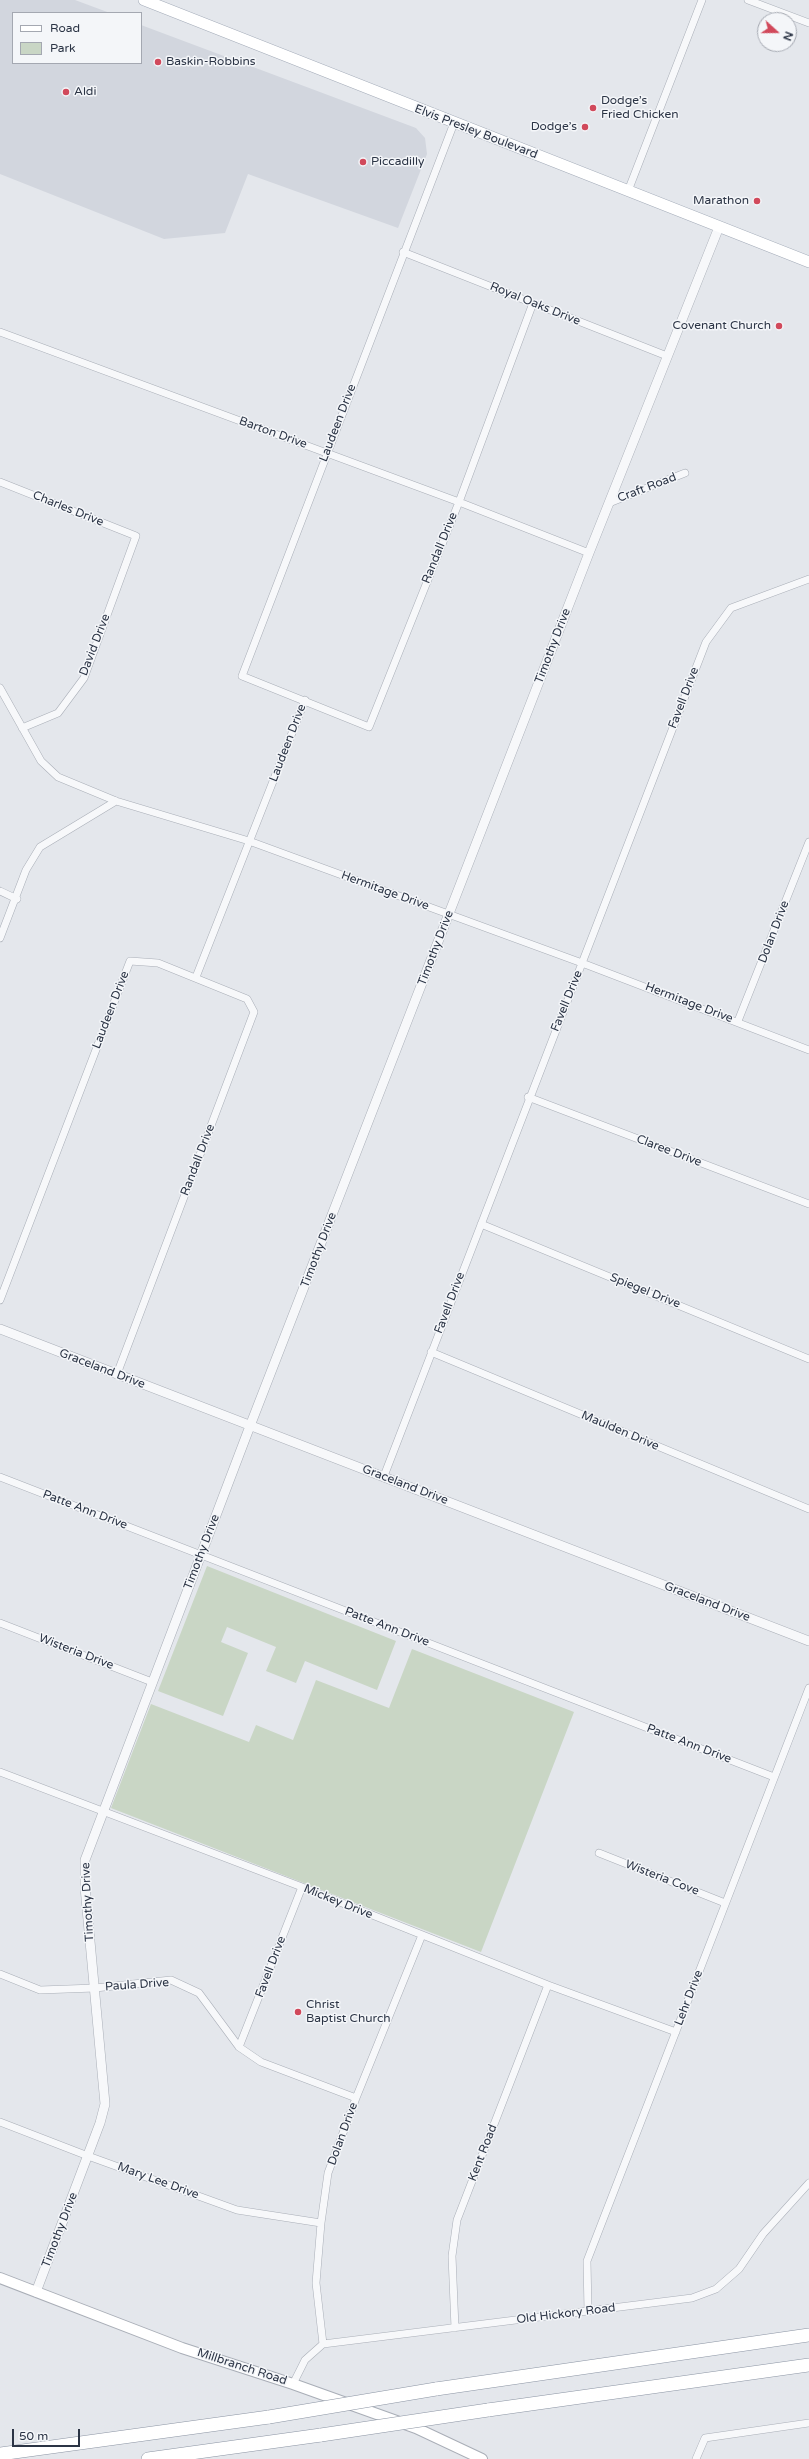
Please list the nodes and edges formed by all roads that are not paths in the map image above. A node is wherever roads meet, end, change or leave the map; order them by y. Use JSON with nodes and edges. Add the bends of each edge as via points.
{"nodes":[{"id":1,"x":144,"y":0,"type":"edge"},
{"id":2,"x":702,"y":0,"type":"edge"},
{"id":3,"x":748,"y":0,"type":"edge"},
{"id":4,"x":809,"y":24,"type":"edge"},
{"id":5,"x":454,"y":123,"type":"junction"},
{"id":6,"x":628,"y":191,"type":"junction"},
{"id":7,"x":719,"y":226,"type":"junction"},
{"id":8,"x":403,"y":252,"type":"junction"},
{"id":9,"x":809,"y":262,"type":"edge"},
{"id":10,"x":533,"y":303,"type":"junction"},
{"id":11,"x":0,"y":332,"type":"edge"},
{"id":12,"x":667,"y":356,"type":"junction"},
{"id":13,"x":326,"y":452,"type":"junction"},
{"id":14,"x":685,"y":473,"type":"dead end"},
{"id":15,"x":0,"y":482,"type":"edge"},
{"id":16,"x":458,"y":502,"type":"junction"},
{"id":17,"x":609,"y":503,"type":"junction"},
{"id":18,"x":136,"y":536,"type":"joint"},
{"id":19,"x":589,"y":553,"type":"junction"},
{"id":20,"x":809,"y":579,"type":"edge"},
{"id":21,"x":0,"y":688,"type":"edge"},
{"id":22,"x":305,"y":700,"type":"junction"},
{"id":23,"x":22,"y":728,"type":"junction"},
{"id":24,"x":116,"y":801,"type":"junction"},
{"id":25,"x":249,"y":841,"type":"junction"},
{"id":26,"x":809,"y":842,"type":"edge"},
{"id":27,"x":806,"y":859,"type":"edge"},
{"id":28,"x":0,"y":891,"type":"edge"},
{"id":29,"x":17,"y":899,"type":"junction"},
{"id":30,"x":449,"y":915,"type":"junction"},
{"id":31,"x":0,"y":938,"type":"edge"},
{"id":32,"x":582,"y":963,"type":"junction"},
{"id":33,"x":196,"y":977,"type":"junction"},
{"id":34,"x":738,"y":1021,"type":"junction"},
{"id":35,"x":809,"y":1050,"type":"edge"},
{"id":36,"x":528,"y":1097,"type":"junction"},
{"id":37,"x":809,"y":1204,"type":"edge"},
{"id":38,"x":481,"y":1224,"type":"junction"},
{"id":39,"x":0,"y":1300,"type":"edge"},
{"id":40,"x":0,"y":1329,"type":"edge"},
{"id":41,"x":431,"y":1352,"type":"junction"},
{"id":42,"x":809,"y":1359,"type":"edge"},
{"id":43,"x":117,"y":1374,"type":"junction"},
{"id":44,"x":250,"y":1426,"type":"junction"},
{"id":45,"x":384,"y":1476,"type":"junction"},
{"id":46,"x":0,"y":1477,"type":"edge"},
{"id":47,"x":809,"y":1509,"type":"edge"},
{"id":48,"x":201,"y":1555,"type":"junction"},
{"id":49,"x":0,"y":1623,"type":"edge"},
{"id":50,"x":809,"y":1641,"type":"edge"},
{"id":51,"x":152,"y":1682,"type":"junction"},
{"id":52,"x":809,"y":1688,"type":"edge"},
{"id":53,"x":0,"y":1772,"type":"edge"},
{"id":54,"x":774,"y":1777,"type":"junction"},
{"id":55,"x":103,"y":1812,"type":"junction"},
{"id":56,"x":599,"y":1853,"type":"dead end"},
{"id":57,"x":302,"y":1887,"type":"junction"},
{"id":58,"x":725,"y":1903,"type":"junction"},
{"id":59,"x":422,"y":1935,"type":"junction"},
{"id":60,"x":0,"y":1974,"type":"edge"},
{"id":61,"x":548,"y":1984,"type":"junction"},
{"id":62,"x":95,"y":1988,"type":"junction"},
{"id":63,"x":676,"y":2032,"type":"junction"},
{"id":64,"x":239,"y":2047,"type":"junction"},
{"id":65,"x":356,"y":2098,"type":"junction"},
{"id":66,"x":0,"y":2122,"type":"edge"},
{"id":67,"x":88,"y":2156,"type":"junction"},
{"id":68,"x":809,"y":2183,"type":"edge"},
{"id":69,"x":321,"y":2224,"type":"junction"},
{"id":70,"x":0,"y":2278,"type":"edge"},
{"id":71,"x":36,"y":2292,"type":"junction"},
{"id":72,"x":588,"y":2311,"type":"junction"},
{"id":73,"x":455,"y":2328,"type":"junction"},
{"id":74,"x":809,"y":2335,"type":"edge"},
{"id":75,"x":323,"y":2344,"type":"junction"},
{"id":76,"x":809,"y":2365,"type":"edge"},
{"id":77,"x":293,"y":2384,"type":"junction"},
{"id":78,"x":809,"y":2423,"type":"edge"},
{"id":79,"x":0,"y":2454,"type":"edge"},
{"id":80,"x":148,"y":2459,"type":"edge"},
{"id":81,"x":482,"y":2459,"type":"edge"},
{"id":82,"x":696,"y":2459,"type":"edge"}],
"edges":[{"from":1,"to":5,"type":"main road","name":"Elvis Presley Boulevard"},
{"from":2,"to":6,"type":"street"},
{"from":3,"to":4,"type":"street"},
{"from":5,"to":6,"type":"main road","name":"Elvis Presley Boulevard"},
{"from":5,"to":8,"type":"street","name":"Laudeen Drive"},
{"from":6,"to":7,"type":"main road","name":"Elvis Presley Boulevard"},
{"from":7,"to":9,"type":"main road","name":"Elvis Presley Boulevard"},
{"from":7,"to":12,"type":"street","name":"Timothy Drive"},
{"from":8,"to":10,"type":"street","name":"Royal Oaks Drive"},
{"from":8,"to":13,"type":"street","name":"Laudeen Drive"},
{"from":10,"to":12,"type":"street","name":"Royal Oaks Drive"},
{"from":10,"to":16,"type":"street","name":"Randall Drive"},
{"from":11,"to":13,"type":"street","name":"Barton Drive"},
{"from":12,"to":17,"type":"street","name":"Timothy Drive"},
{"from":13,"to":16,"type":"street","name":"Barton Drive"},
{"from":13,"to":22,"type":"street","name":"Laudeen Drive","via":[[242,676]]},
{"from":14,"to":17,"type":"street","name":"Craft Road"},
{"from":15,"to":18,"type":"street","name":"Charles Drive"},
{"from":16,"to":19,"type":"street","name":"Barton Drive"},
{"from":16,"to":22,"type":"street","name":"Randall Drive","via":[[369,727]]},
{"from":17,"to":19,"type":"street","name":"Timothy Drive"},
{"from":18,"to":23,"type":"street","name":"David Drive","via":[[84,678],[58,713]]},
{"from":19,"to":30,"type":"street","name":"Timothy Drive"},
{"from":20,"to":32,"type":"street","name":"Favell Drive","via":[[731,608],[706,642]]},
{"from":21,"to":23,"type":"street","name":"Hermitage Drive"},
{"from":22,"to":25,"type":"street","name":"Laudeen Drive"},
{"from":23,"to":24,"type":"street","name":"Hermitage Drive","via":[[41,761],[58,777]]},
{"from":24,"to":25,"type":"street","name":"Hermitage Drive"},
{"from":24,"to":29,"type":"street","via":[[40,847],[26,870]]},
{"from":25,"to":30,"type":"street","name":"Hermitage Drive"},
{"from":25,"to":33,"type":"street","name":"Laudeen Drive"},
{"from":26,"to":27,"type":"street","name":"Dolan Drive"},
{"from":27,"to":34,"type":"street","name":"Dolan Drive"},
{"from":28,"to":29,"type":"street"},
{"from":29,"to":31,"type":"street"},
{"from":30,"to":32,"type":"street","name":"Hermitage Drive"},
{"from":30,"to":44,"type":"street","name":"Timothy Drive"},
{"from":32,"to":34,"type":"street","name":"Hermitage Drive"},
{"from":32,"to":36,"type":"street","name":"Favell Drive"},
{"from":33,"to":39,"type":"street","name":"Laudeen Drive","via":[[158,963],[130,961]]},
{"from":33,"to":43,"type":"street","name":"Randall Drive","via":[[247,999],[254,1012]]},
{"from":34,"to":35,"type":"street","name":"Hermitage Drive"},
{"from":36,"to":37,"type":"street","name":"Claree Drive"},
{"from":36,"to":38,"type":"street","name":"Favell Drive"},
{"from":38,"to":41,"type":"street","name":"Favell Drive"},
{"from":38,"to":42,"type":"street","name":"Spiegel Drive"},
{"from":40,"to":43,"type":"street","name":"Graceland Drive"},
{"from":41,"to":45,"type":"street","name":"Favell Drive"},
{"from":41,"to":47,"type":"street","name":"Maulden Drive"},
{"from":43,"to":44,"type":"street","name":"Graceland Drive"},
{"from":44,"to":45,"type":"street","name":"Graceland Drive"},
{"from":44,"to":48,"type":"street","name":"Timothy Drive"},
{"from":45,"to":50,"type":"street","name":"Graceland Drive"},
{"from":46,"to":48,"type":"street","name":"Patte Ann Drive"},
{"from":48,"to":51,"type":"street","name":"Timothy Drive"},
{"from":48,"to":54,"type":"street","name":"Patte Ann Drive"},
{"from":49,"to":51,"type":"street","name":"Wisteria Drive"},
{"from":51,"to":55,"type":"street","name":"Timothy Drive"},
{"from":52,"to":54,"type":"street","name":"Lehr Drive"},
{"from":53,"to":55,"type":"street","name":"Mickey Drive"},
{"from":54,"to":58,"type":"street","name":"Lehr Drive"},
{"from":55,"to":57,"type":"street","name":"Mickey Drive"},
{"from":55,"to":62,"type":"street","name":"Timothy Drive","via":[[85,1860],[85,1887]]},
{"from":56,"to":58,"type":"street","name":"Wisteria Cove"},
{"from":57,"to":59,"type":"street","name":"Mickey Drive"},
{"from":57,"to":64,"type":"street","name":"Favell Drive"},
{"from":58,"to":63,"type":"street","name":"Lehr Drive"},
{"from":59,"to":61,"type":"street","name":"Mickey Drive"},
{"from":59,"to":65,"type":"street","name":"Dolan Drive"},
{"from":60,"to":62,"type":"street","name":"Paula Drive","via":[[40,1990]]},
{"from":61,"to":63,"type":"street","name":"Mickey Drive"},
{"from":61,"to":73,"type":"street","name":"Kent Road","via":[[457,2220],[452,2256]]},
{"from":62,"to":64,"type":"street","name":"Paula Drive","via":[[171,1980],[199,1992]]},
{"from":62,"to":67,"type":"street","name":"Timothy Drive","via":[[105,2104]]},
{"from":63,"to":72,"type":"street","name":"Lehr Drive","via":[[587,2261]]},
{"from":64,"to":65,"type":"street","name":"Paula Drive","via":[[261,2062]]},
{"from":65,"to":69,"type":"street","name":"Dolan Drive","via":[[328,2173]]},
{"from":66,"to":67,"type":"street","name":"Mary Lee Drive"},
{"from":67,"to":69,"type":"street","name":"Mary Lee Drive","via":[[238,2210]]},
{"from":67,"to":71,"type":"street","name":"Timothy Drive"},
{"from":68,"to":72,"type":"street","name":"Old Hickory Road","via":[[763,2234],[739,2269],[716,2289],[692,2298]]},
{"from":69,"to":75,"type":"street","name":"Dolan Drive","via":[[316,2283]]},
{"from":70,"to":71,"type":"main road","name":"Millbranch Road"},
{"from":71,"to":77,"type":"main road","name":"Millbranch Road","via":[[182,2348]]},
{"from":72,"to":73,"type":"street","name":"Old Hickory Road"},
{"from":73,"to":75,"type":"street","name":"Old Hickory Road"},
{"from":74,"to":79,"type":"highway","bridge":true,"via":[[436,2389],[269,2417]]},
{"from":75,"to":77,"type":"street","via":[[305,2360]]},
{"from":76,"to":80,"type":"highway","bridge":true},
{"from":77,"to":81,"type":"main road","name":"Millbranch Road","via":[[416,2428]]},
{"from":78,"to":82,"type":"street","via":[[705,2438]]}]}
